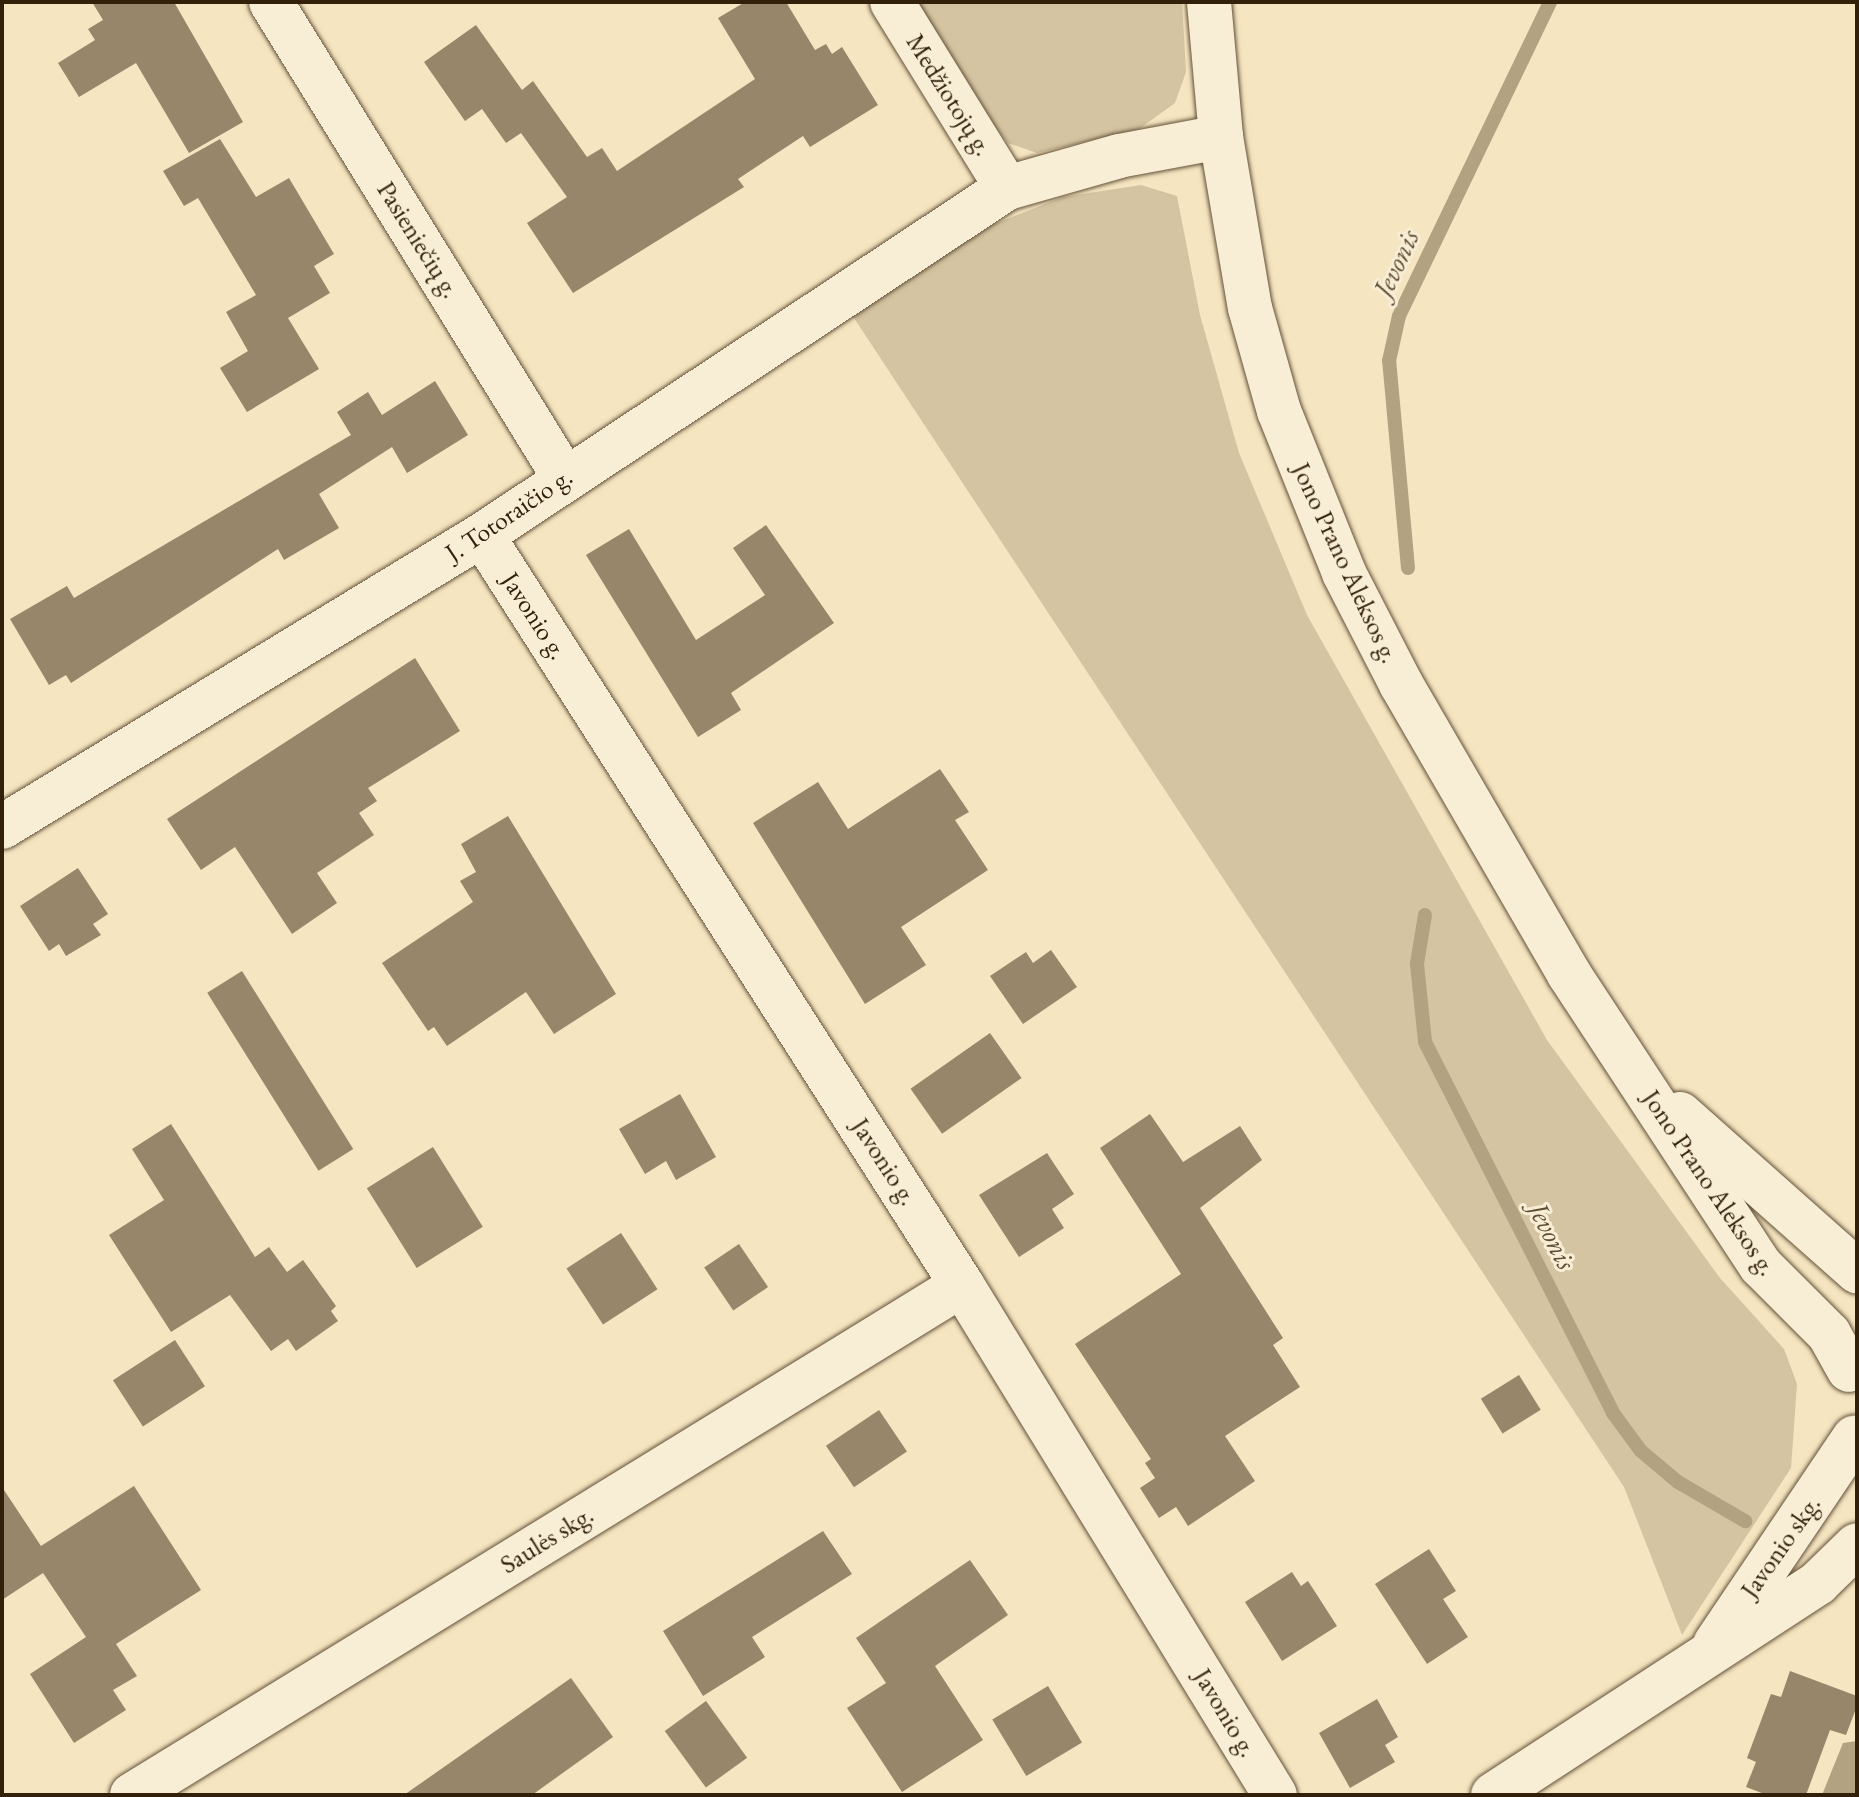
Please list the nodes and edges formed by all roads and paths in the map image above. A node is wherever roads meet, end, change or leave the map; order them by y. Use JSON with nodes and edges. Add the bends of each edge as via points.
{"nodes":[{"id":1,"x":271,"y":2,"type":"edge"},
{"id":2,"x":892,"y":2,"type":"edge"},
{"id":3,"x":1209,"y":2,"type":"edge"},
{"id":4,"x":1221,"y":137,"type":"junction"},
{"id":5,"x":1007,"y":188,"type":"junction"},
{"id":6,"x":564,"y":477,"type":"junction"},
{"id":7,"x":482,"y":535,"type":"junction"},
{"id":8,"x":2,"y":827,"type":"edge"},
{"id":9,"x":1631,"y":1068,"type":"junction"},
{"id":10,"x":1857,"y":1271,"type":"edge"},
{"id":11,"x":962,"y":1285,"type":"junction"},
{"id":12,"x":1853,"y":1359,"type":"edge"},
{"id":13,"x":1855,"y":1440,"type":"edge"},
{"id":14,"x":1857,"y":1545,"type":"edge"},
{"id":15,"x":1708,"y":1656,"type":"junction"},
{"id":16,"x":132,"y":1795,"type":"edge"},
{"id":17,"x":1275,"y":1795,"type":"edge"},
{"id":18,"x":1493,"y":1795,"type":"edge"}],
"edges":[{"from":1,"to":6,"type":"street","name":"Pasieniečių g."},
{"from":2,"to":5,"type":"street","name":"Medžiotojų g."},
{"from":3,"to":4,"type":"street","name":"Jono Prano Aleksos g."},
{"from":4,"to":5,"type":"street","name":"J. Totoraičio g.","via":[[1119,156]]},
{"from":4,"to":9,"type":"street","name":"Jono Prano Aleksos g.","via":[[1250,308],[1279,411],[1344,573],[1487,836]]},
{"from":5,"to":6,"type":"street","name":"J. Totoraičio g."},
{"from":6,"to":7,"type":"street","name":"J. Totoraičio g."},
{"from":7,"to":8,"type":"street","name":"J. Totoraičio g."},
{"from":7,"to":11,"type":"street","name":"Javonio g."},
{"from":9,"to":10,"type":"street","name":"Jono Prano Aleksos g."},
{"from":9,"to":12,"type":"street","name":"Jono Prano Aleksos g.","via":[[1761,1266]]},
{"from":11,"to":16,"type":"street","name":"Saulės skg."},
{"from":11,"to":17,"type":"street","name":"Javonio g."},
{"from":12,"to":13,"type":"street","via":[[1845,1393]]},
{"from":13,"to":15,"type":"street","name":"Javonio skg."},
{"from":14,"to":15,"type":"street","name":"Javonio skg.","via":[[1818,1583]]},
{"from":15,"to":18,"type":"street","name":"Javonio skg."}]}
